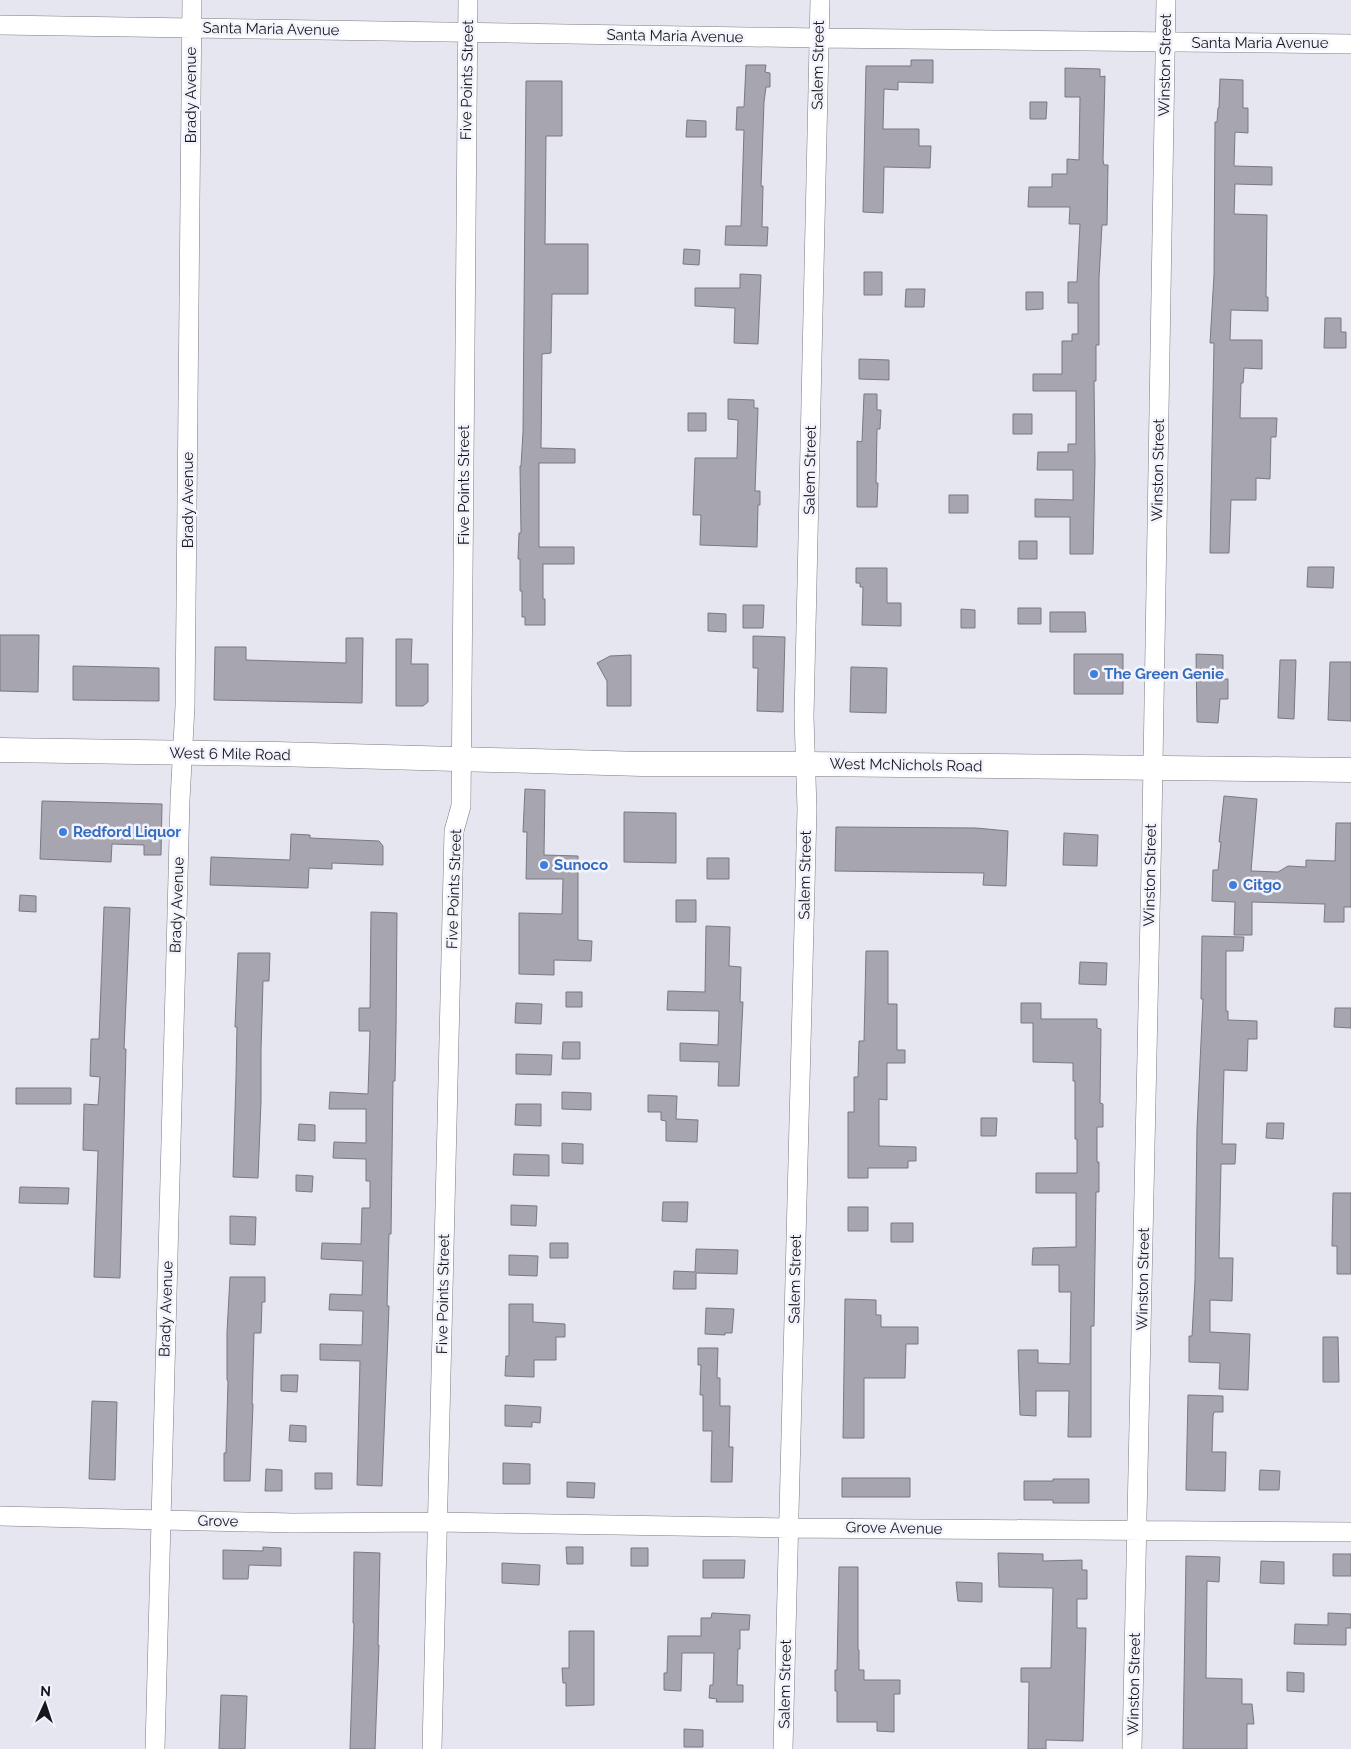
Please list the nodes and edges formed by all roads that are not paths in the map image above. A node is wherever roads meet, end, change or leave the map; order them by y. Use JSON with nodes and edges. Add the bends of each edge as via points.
{"nodes":[{"id":1,"x":192,"y":0,"type":"edge"},
{"id":2,"x":468,"y":0,"type":"edge"},
{"id":3,"x":820,"y":0,"type":"edge"},
{"id":4,"x":1166,"y":0,"type":"edge"},
{"id":5,"x":0,"y":25,"type":"edge"},
{"id":6,"x":191,"y":27,"type":"junction"},
{"id":7,"x":468,"y":33,"type":"junction"},
{"id":8,"x":819,"y":38,"type":"junction"},
{"id":9,"x":1165,"y":42,"type":"junction"},
{"id":10,"x":1351,"y":44,"type":"edge"},
{"id":11,"x":0,"y":750,"type":"edge"},
{"id":12,"x":183,"y":753,"type":"junction"},
{"id":13,"x":460,"y":759,"type":"junction"},
{"id":14,"x":806,"y":764,"type":"junction"},
{"id":15,"x":1152,"y":768,"type":"junction"},
{"id":16,"x":1351,"y":770,"type":"edge"},
{"id":17,"x":0,"y":1516,"type":"edge"},
{"id":18,"x":161,"y":1520,"type":"junction"},
{"id":19,"x":437,"y":1522,"type":"junction"},
{"id":20,"x":789,"y":1528,"type":"junction"},
{"id":21,"x":1138,"y":1531,"type":"junction"},
{"id":22,"x":1351,"y":1532,"type":"edge"},
{"id":23,"x":156,"y":1749,"type":"edge"},
{"id":24,"x":432,"y":1749,"type":"edge"},
{"id":25,"x":783,"y":1749,"type":"edge"},
{"id":26,"x":1132,"y":1749,"type":"edge"}],
"edges":[{"from":1,"to":6,"type":"street","name":"Brady Avenue"},
{"from":2,"to":7,"type":"street","name":"Five Points Street"},
{"from":3,"to":8,"type":"street","name":"Salem Street"},
{"from":4,"to":9,"type":"street","name":"Winston Street"},
{"from":5,"to":6,"type":"street","name":"Santa Maria Avenue"},
{"from":6,"to":7,"type":"street","name":"Santa Maria Avenue"},
{"from":6,"to":12,"type":"street","name":"Brady Avenue"},
{"from":7,"to":8,"type":"street","name":"Santa Maria Avenue"},
{"from":7,"to":13,"type":"street","name":"Five Points Street"},
{"from":8,"to":9,"type":"street","name":"Santa Maria Avenue"},
{"from":8,"to":14,"type":"street","name":"Salem Street","via":[[804,717]]},
{"from":9,"to":10,"type":"street","name":"Santa Maria Avenue"},
{"from":9,"to":15,"type":"street","name":"Winston Street"},
{"from":11,"to":12,"type":"main road","name":"West 6 Mile Road"},
{"from":12,"to":13,"type":"main road","name":"West 6 Mile Road"},
{"from":12,"to":18,"type":"street","name":"Brady Avenue"},
{"from":13,"to":14,"type":"main road","name":"West McNichols Road"},
{"from":13,"to":19,"type":"street","name":"Five Points Street","via":[[461,806],[454,831]]},
{"from":14,"to":15,"type":"main road","name":"West McNichols Road"},
{"from":14,"to":20,"type":"street","name":"Salem Street"},
{"from":15,"to":16,"type":"main road","name":"West McNichols Road"},
{"from":15,"to":21,"type":"street","name":"Winston Street"},
{"from":17,"to":18,"type":"street","name":"Grove"},
{"from":18,"to":19,"type":"street","name":"Grove"},
{"from":18,"to":23,"type":"street","name":"Brady Avenue"},
{"from":19,"to":20,"type":"street","name":"Grove Avenue"},
{"from":19,"to":24,"type":"street","name":"Five Points Street"},
{"from":20,"to":21,"type":"street","name":"Grove Avenue"},
{"from":20,"to":25,"type":"street","name":"Salem Street"},
{"from":21,"to":22,"type":"street","name":"Grove Avenue"},
{"from":21,"to":26,"type":"street","name":"Winston Street"}]}
